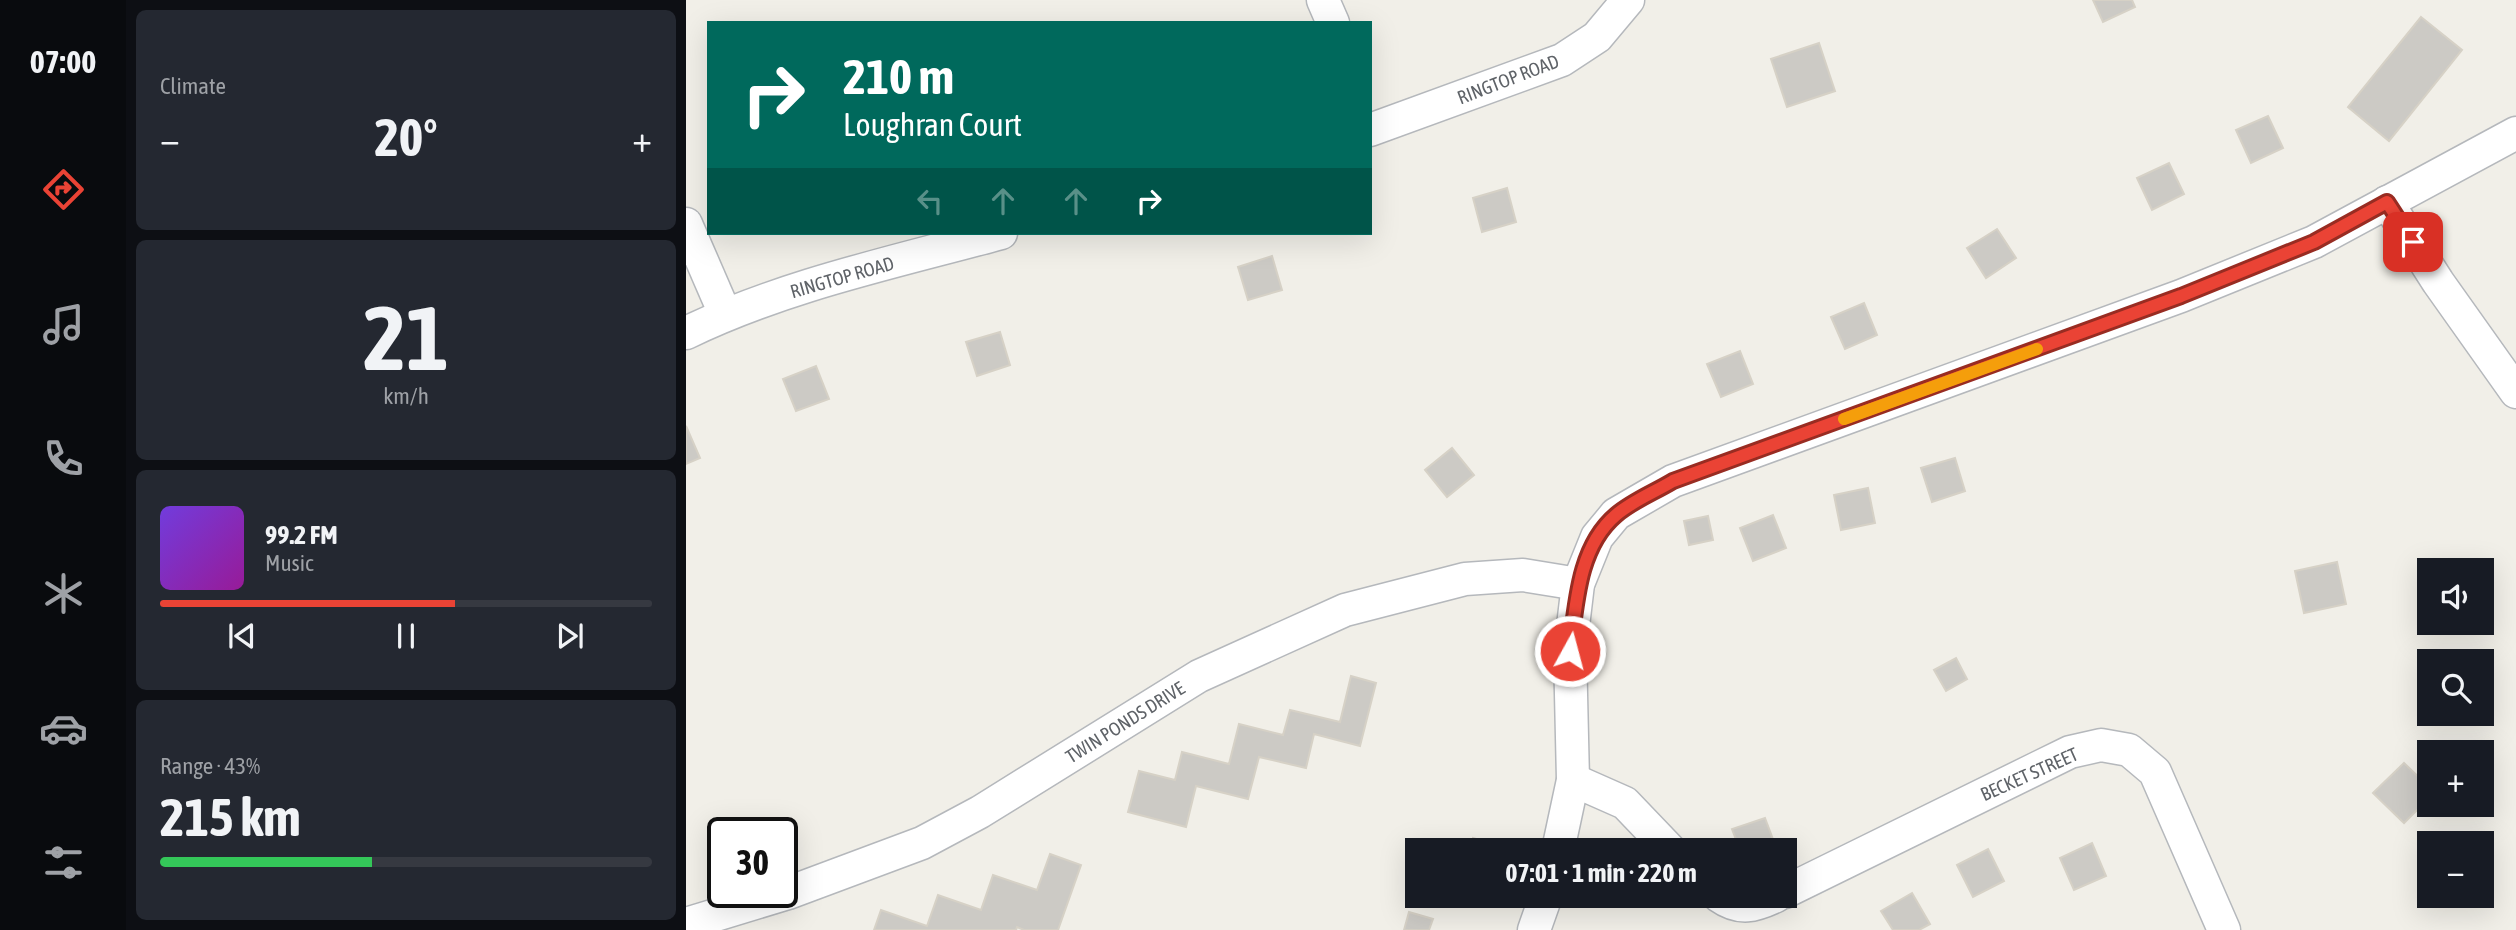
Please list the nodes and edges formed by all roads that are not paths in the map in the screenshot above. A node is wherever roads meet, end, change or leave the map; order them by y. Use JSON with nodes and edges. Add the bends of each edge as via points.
{"nodes":[{"id":1,"x":1323,"y":0,"type":"edge"},
{"id":2,"x":1628,"y":0,"type":"edge"},
{"id":3,"x":1332,"y":21,"type":"edge"},
{"id":4,"x":1373,"y":122,"type":"edge"},
{"id":5,"x":2516,"y":133,"type":"edge"},
{"id":6,"x":2387,"y":202,"type":"junction"},
{"id":7,"x":686,"y":224,"type":"edge"},
{"id":8,"x":994,"y":235,"type":"edge"},
{"id":9,"x":725,"y":314,"type":"junction"},
{"id":10,"x":686,"y":333,"type":"edge"},
{"id":11,"x":2516,"y":391,"type":"edge"},
{"id":12,"x":1578,"y":584,"type":"junction"},
{"id":13,"x":1573,"y":779,"type":"junction"},
{"id":14,"x":1561,"y":838,"type":"edge"},
{"id":15,"x":1659,"y":838,"type":"edge"},
{"id":16,"x":1797,"y":886,"type":"edge"},
{"id":17,"x":1542,"y":908,"type":"edge"},
{"id":18,"x":686,"y":924,"type":"edge"},
{"id":19,"x":1534,"y":930,"type":"edge"},
{"id":20,"x":2224,"y":930,"type":"edge"}],
"edges":[{"from":1,"to":3,"type":"street"},
{"from":2,"to":4,"type":"street","name":"RINGTOP ROAD","via":[[1597,37],[1562,60]]},
{"from":5,"to":6,"type":"street"},
{"from":6,"to":11,"type":"street"},
{"from":6,"to":12,"type":"street","via":[[2314,242],[2181,296],[1673,481],[1616,514],[1597,537]]},
{"from":7,"to":9,"type":"street"},
{"from":8,"to":9,"type":"street","name":"RINGTOP ROAD","via":[[805,286]]},
{"from":9,"to":10,"type":"street","name":"RINGTOP ROAD"},
{"from":12,"to":13,"type":"street","via":[[1570,651]]},
{"from":12,"to":18,"type":"street","name":"TWIN PONDS DRIVE","via":[[1522,575],[1465,579],[1345,610],[1199,676],[922,843],[788,894]]},
{"from":13,"to":14,"type":"street"},
{"from":13,"to":15,"type":"street","via":[[1625,803]]},
{"from":16,"to":20,"type":"street","name":"BECKET STREET","via":[[2070,752],[2101,745],[2129,750],[2155,772]]},
{"from":17,"to":19,"type":"street"}]}
